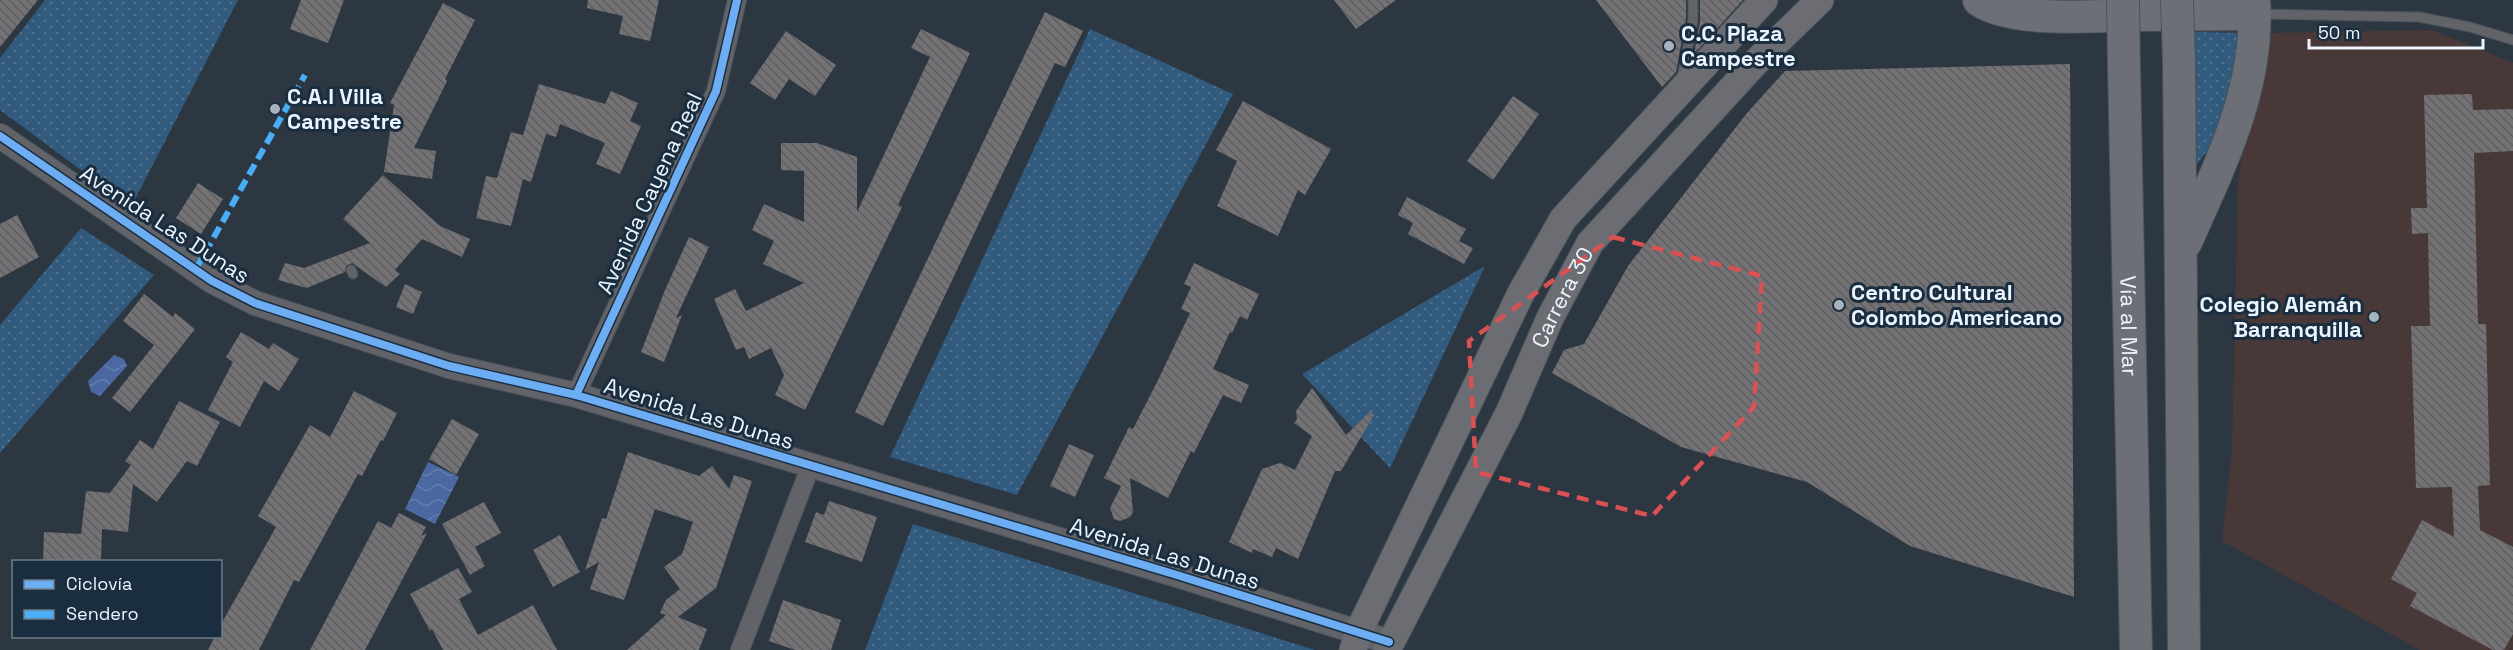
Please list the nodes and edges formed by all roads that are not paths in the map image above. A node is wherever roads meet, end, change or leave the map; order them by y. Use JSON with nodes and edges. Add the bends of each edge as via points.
{"nodes":[{"id":1,"x":737,"y":0,"type":"edge"},
{"id":2,"x":1693,"y":0,"type":"edge"},
{"id":3,"x":1764,"y":0,"type":"edge"},
{"id":4,"x":1820,"y":0,"type":"edge"},
{"id":5,"x":1979,"y":0,"type":"edge"},
{"id":6,"x":2123,"y":0,"type":"edge"},
{"id":7,"x":2177,"y":0,"type":"edge"},
{"id":8,"x":2254,"y":7,"type":"edge"},
{"id":9,"x":2513,"y":40,"type":"edge"},
{"id":10,"x":1680,"y":91,"type":"junction"},
{"id":11,"x":0,"y":136,"type":"edge"},
{"id":12,"x":2182,"y":250,"type":"junction"},
{"id":13,"x":576,"y":395,"type":"junction"},
{"id":14,"x":811,"y":465,"type":"junction"},
{"id":15,"x":1356,"y":641,"type":"edge"},
{"id":16,"x":1388,"y":646,"type":"edge"},
{"id":17,"x":740,"y":650,"type":"edge"},
{"id":18,"x":2136,"y":650,"type":"edge"},
{"id":19,"x":2184,"y":650,"type":"edge"}],
"edges":[{"from":1,"to":13,"type":"street","name":"Avenida Cayena Real","via":[[716,91]]},
{"from":2,"to":10,"type":"lane"},
{"from":3,"to":10,"type":"main road","name":"Carrera 30"},
{"from":4,"to":16,"type":"main road","name":"Carrera 30","via":[[1756,62],[1590,243],[1550,318],[1509,413]]},
{"from":5,"to":8,"type":"highway","via":[[2015,12],[2060,16]]},
{"from":6,"to":18,"type":"highway","name":"Vía al Mar","bridge":true},
{"from":7,"to":12,"type":"highway","bridge":true},
{"from":8,"to":9,"type":"lane","via":[[2419,17]]},
{"from":8,"to":12,"type":"highway","via":[[2252,56],[2242,105]]},
{"from":10,"to":15,"type":"main road","name":"Carrera 30","via":[[1563,219],[1520,296]]},
{"from":11,"to":13,"type":"street","name":"Avenida Las Dunas","via":[[213,281],[255,303],[449,366]]},
{"from":12,"to":19,"type":"highway"},
{"from":13,"to":14,"type":"street","name":"Avenida Las Dunas"},
{"from":14,"to":15,"type":"street","name":"Avenida Las Dunas"},
{"from":14,"to":17,"type":"street"},
{"from":15,"to":16,"type":"street","name":"Avenida Las Dunas"}]}
